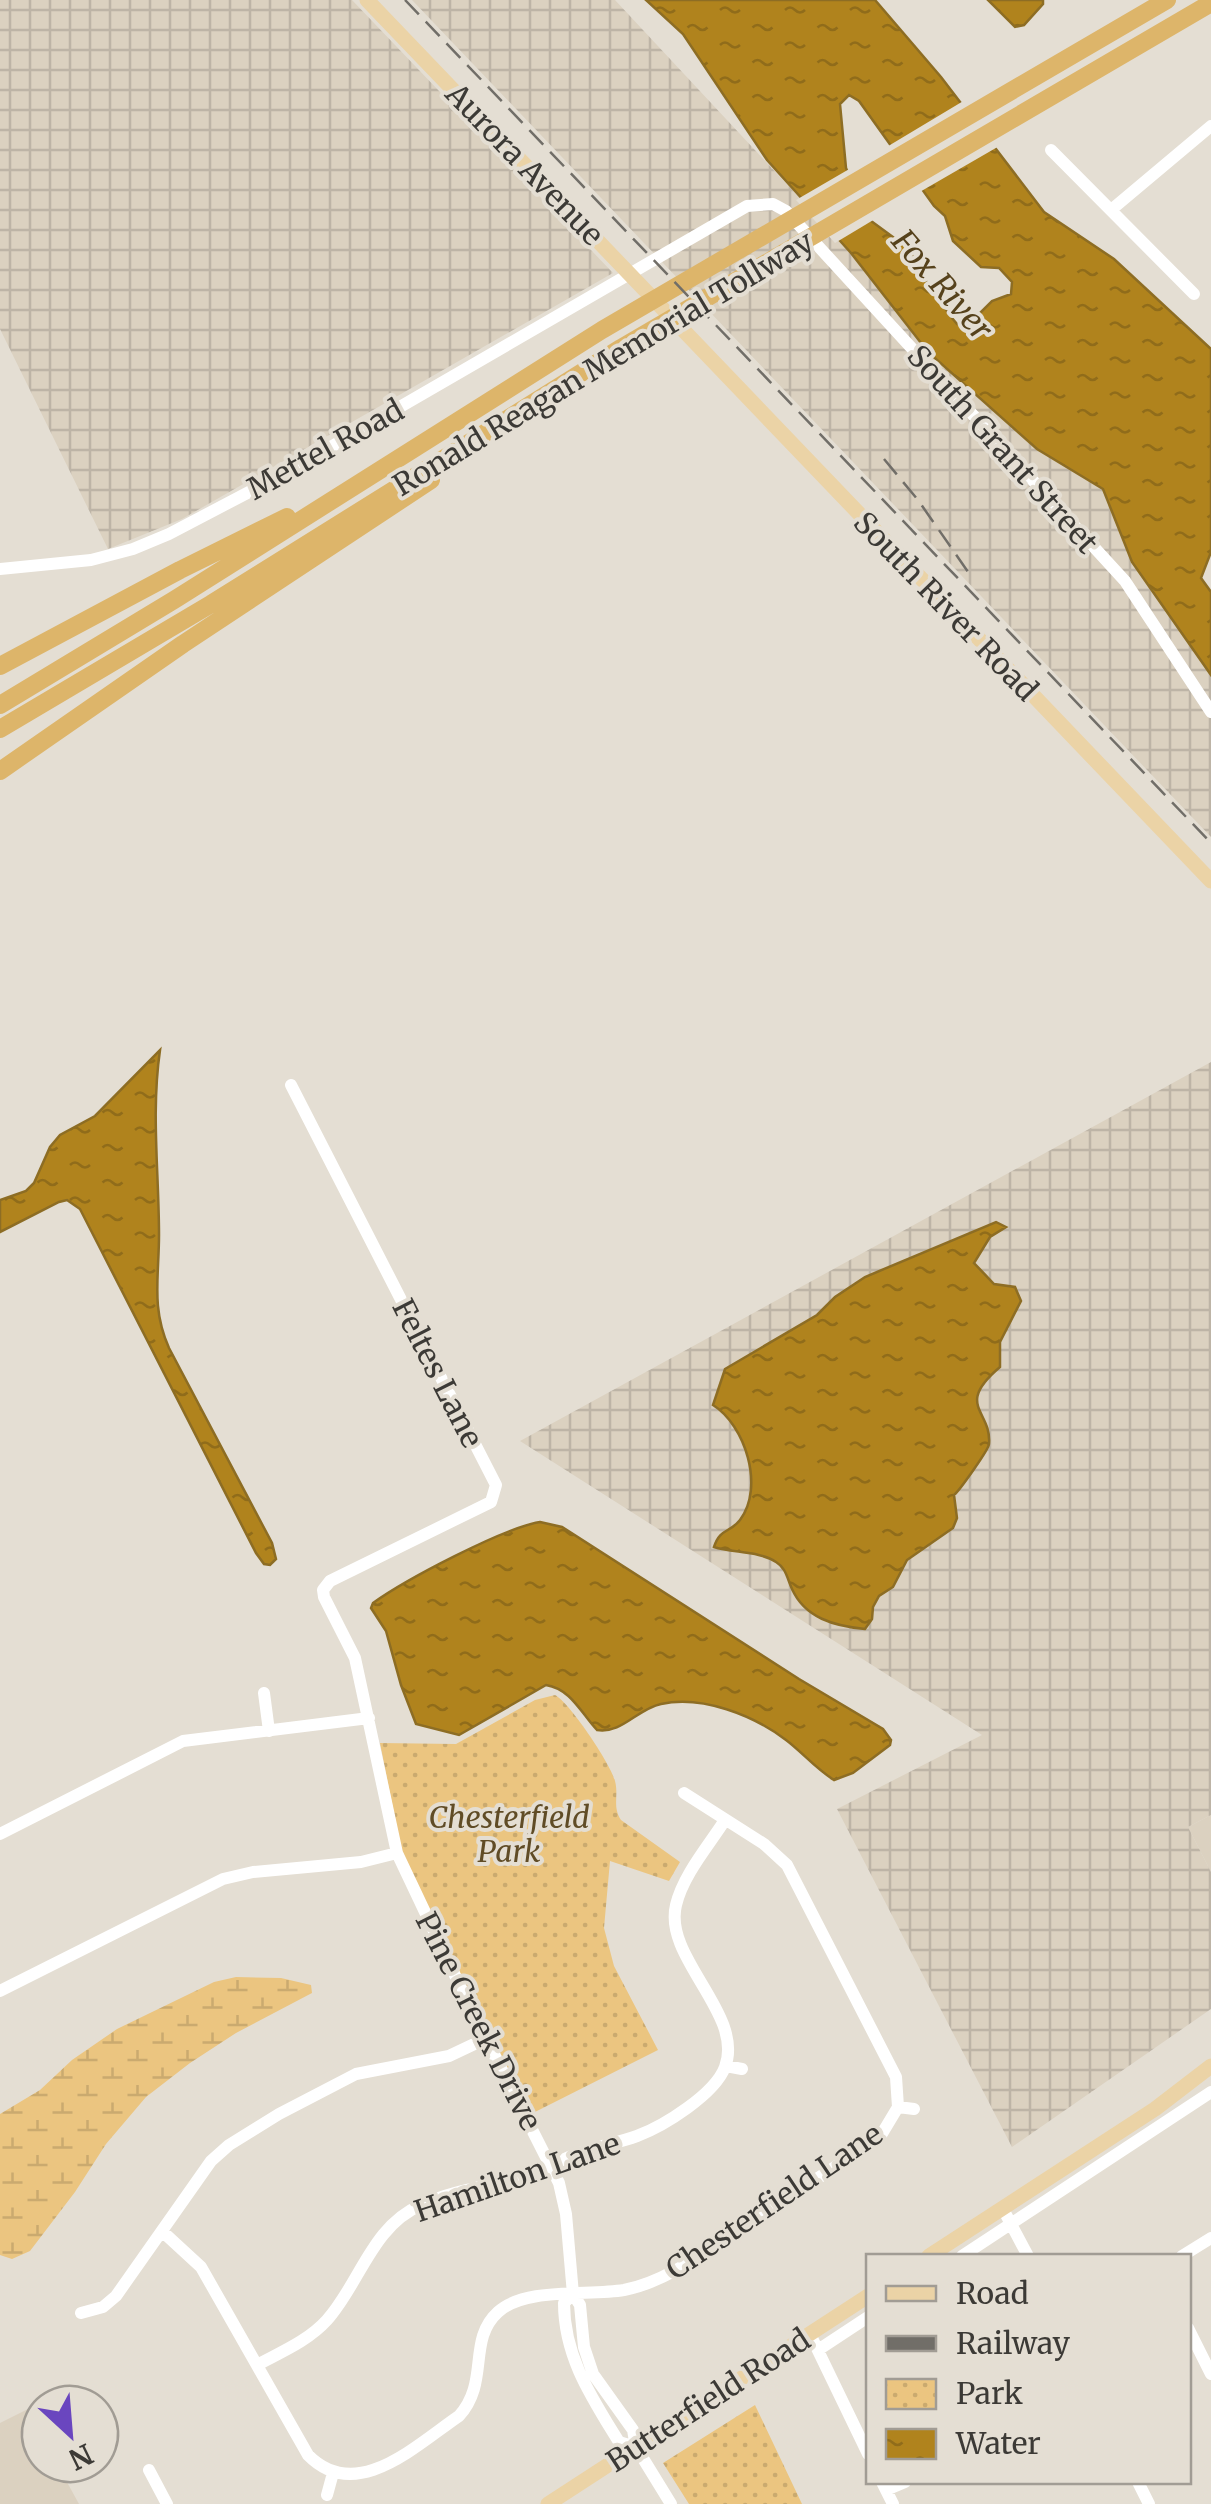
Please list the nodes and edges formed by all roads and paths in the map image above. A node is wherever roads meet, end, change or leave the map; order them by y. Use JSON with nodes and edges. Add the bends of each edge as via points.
{"nodes":[{"id":1,"x":367,"y":0,"type":"edge"},
{"id":2,"x":1166,"y":0,"type":"edge"},
{"id":3,"x":1211,"y":3,"type":"edge"},
{"id":4,"x":1211,"y":126,"type":"edge"},
{"id":5,"x":1050,"y":150,"type":"dead end"},
{"id":6,"x":773,"y":204,"type":"joint"},
{"id":7,"x":1111,"y":210,"type":"junction"},
{"id":8,"x":629,"y":274,"type":"junction"},
{"id":9,"x":1194,"y":294,"type":"dead end"},
{"id":10,"x":683,"y":329,"type":"joint"},
{"id":11,"x":580,"y":372,"type":"junction"},
{"id":12,"x":325,"y":504,"type":"junction"},
{"id":13,"x":0,"y":569,"type":"edge"},
{"id":14,"x":0,"y":666,"type":"edge"},
{"id":15,"x":0,"y":705,"type":"edge"},
{"id":16,"x":1211,"y":712,"type":"edge"},
{"id":17,"x":0,"y":730,"type":"edge"},
{"id":18,"x":0,"y":771,"type":"edge"},
{"id":19,"x":1211,"y":882,"type":"edge"},
{"id":20,"x":291,"y":1084,"type":"dead end"},
{"id":21,"x":330,"y":1582,"type":"joint"},
{"id":22,"x":264,"y":1693,"type":"dead end"},
{"id":23,"x":368,"y":1718,"type":"junction"},
{"id":24,"x":268,"y":1731,"type":"junction"},
{"id":25,"x":684,"y":1793,"type":"dead end"},
{"id":26,"x":725,"y":1820,"type":"junction"},
{"id":27,"x":0,"y":1834,"type":"edge"},
{"id":28,"x":397,"y":1853,"type":"junction"},
{"id":29,"x":0,"y":1991,"type":"edge"},
{"id":30,"x":487,"y":2038,"type":"junction"},
{"id":31,"x":726,"y":2066,"type":"junction"},
{"id":32,"x":1211,"y":2066,"type":"edge"},
{"id":33,"x":742,"y":2069,"type":"dead end"},
{"id":34,"x":1211,"y":2092,"type":"edge"},
{"id":35,"x":898,"y":2107,"type":"junction"},
{"id":36,"x":914,"y":2109,"type":"dead end"},
{"id":37,"x":552,"y":2166,"type":"junction"},
{"id":38,"x":1002,"y":2209,"type":"junction"},
{"id":39,"x":1012,"y":2225,"type":"junction"},
{"id":40,"x":163,"y":2232,"type":"junction"},
{"id":41,"x":1211,"y":2238,"type":"edge"},
{"id":42,"x":933,"y":2254,"type":"edge"},
{"id":43,"x":965,"y":2254,"type":"edge"},
{"id":44,"x":1027,"y":2254,"type":"edge"},
{"id":45,"x":1185,"y":2254,"type":"edge"},
{"id":46,"x":572,"y":2294,"type":"junction"},
{"id":47,"x":866,"y":2297,"type":"edge"},
{"id":48,"x":80,"y":2313,"type":"dead end"},
{"id":49,"x":866,"y":2318,"type":"edge"},
{"id":50,"x":810,"y":2334,"type":"junction"},
{"id":51,"x":1191,"y":2334,"type":"edge"},
{"id":52,"x":818,"y":2350,"type":"junction"},
{"id":53,"x":257,"y":2365,"type":"junction"},
{"id":54,"x":1211,"y":2374,"type":"edge"},
{"id":55,"x":636,"y":2447,"type":"junction"},
{"id":56,"x":866,"y":2450,"type":"edge"},
{"id":57,"x":149,"y":2470,"type":"dead end"},
{"id":58,"x":334,"y":2473,"type":"junction"},
{"id":59,"x":884,"y":2486,"type":"edge"},
{"id":60,"x":326,"y":2494,"type":"dead end"},
{"id":61,"x":167,"y":2504,"type":"edge"},
{"id":62,"x":548,"y":2504,"type":"edge"},
{"id":63,"x":672,"y":2504,"type":"edge"},
{"id":64,"x":893,"y":2504,"type":"edge"}],
"edges":[{"from":1,"to":8,"type":"main road","name":"Aurora Avenue"},
{"from":2,"to":12,"type":"highway","name":"Ronald Reagan Memorial Tollway","via":[[602,330]]},
{"from":3,"to":11,"type":"highway","name":"Ronald Reagan Memorial Tollway"},
{"from":4,"to":7,"type":"street"},
{"from":5,"to":7,"type":"street"},
{"from":6,"to":8,"type":"street","name":"Mettel Road","via":[[747,206]]},
{"from":6,"to":16,"type":"street","name":"South Grant Street","via":[[1125,581]]},
{"from":7,"to":9,"type":"street"},
{"from":8,"to":10,"type":"main road","name":"Aurora Avenue"},
{"from":8,"to":13,"type":"street","name":"Mettel Road","via":[[169,534],[91,560]]},
{"from":10,"to":19,"type":"main road","name":"South River Road"},
{"from":11,"to":17,"type":"highway","name":"Ronald Reagan Memorial Tollway"},
{"from":11,"to":18,"type":"highway","via":[[575,388]]},
{"from":12,"to":14,"type":"highway","via":[[180,570]]},
{"from":12,"to":15,"type":"highway","name":"Ronald Reagan Memorial Tollway"},
{"from":20,"to":21,"type":"street","name":"Feltes Lane","via":[[496,1485],[491,1502]]},
{"from":21,"to":23,"type":"street","name":"Pine Creek Drive","via":[[324,1597],[355,1658]]},
{"from":22,"to":24,"type":"street"},
{"from":23,"to":24,"type":"street"},
{"from":23,"to":28,"type":"street","name":"Pine Creek Drive"},
{"from":24,"to":27,"type":"street","via":[[184,1741]]},
{"from":25,"to":26,"type":"street","name":"Chesterfield Lane"},
{"from":26,"to":31,"type":"street","via":[[674,1916],[725,2034]]},
{"from":26,"to":35,"type":"street","name":"Chesterfield Lane","via":[[792,1872],[896,2077]]},
{"from":28,"to":29,"type":"street","via":[[222,1879]]},
{"from":28,"to":30,"type":"street","name":"Pine Creek Drive"},
{"from":30,"to":37,"type":"street","name":"Pine Creek Drive"},
{"from":30,"to":40,"type":"street","via":[[449,2056],[356,2074],[279,2114],[218,2154]]},
{"from":31,"to":33,"type":"street"},
{"from":31,"to":37,"type":"street","name":"Hamilton Lane","via":[[704,2095],[650,2130]]},
{"from":32,"to":38,"type":"main road"},
{"from":34,"to":39,"type":"street"},
{"from":35,"to":36,"type":"street"},
{"from":35,"to":46,"type":"street","name":"Chesterfield Lane","via":[[880,2137],[680,2267],[641,2286]]},
{"from":37,"to":46,"type":"street","name":"Pine Creek Drive","via":[[566,2214]]},
{"from":37,"to":53,"type":"street","name":"Hamilton Lane","via":[[436,2199],[400,2218],[329,2318]]},
{"from":38,"to":39,"type":"street"},
{"from":38,"to":42,"type":"main road"},
{"from":39,"to":43,"type":"street"},
{"from":39,"to":44,"type":"street"},
{"from":40,"to":48,"type":"street","via":[[104,2308]]},
{"from":40,"to":53,"type":"street","via":[[201,2267]]},
{"from":41,"to":45,"type":"street"},
{"from":46,"to":55,"type":"street","name":"Pine Creek Drive","via":[[564,2303],[564,2322],[580,2378],[619,2442]]},
{"from":46,"to":58,"type":"street","name":"Chesterfield Lane","via":[[529,2298],[500,2310],[483,2332],[474,2394],[459,2416],[374,2471]]},
{"from":47,"to":50,"type":"main road","name":"Butterfield Road"},
{"from":49,"to":52,"type":"street"},
{"from":50,"to":52,"type":"street"},
{"from":50,"to":55,"type":"main road","name":"Butterfield Road"},
{"from":51,"to":54,"type":"street"},
{"from":52,"to":56,"type":"street"},
{"from":53,"to":58,"type":"street","via":[[308,2454]]},
{"from":55,"to":62,"type":"main road","name":"Butterfield Road"},
{"from":55,"to":63,"type":"street","name":"Pine Creek Drive"},
{"from":57,"to":61,"type":"street"},
{"from":58,"to":60,"type":"street"},
{"from":59,"to":64,"type":"street"}]}
